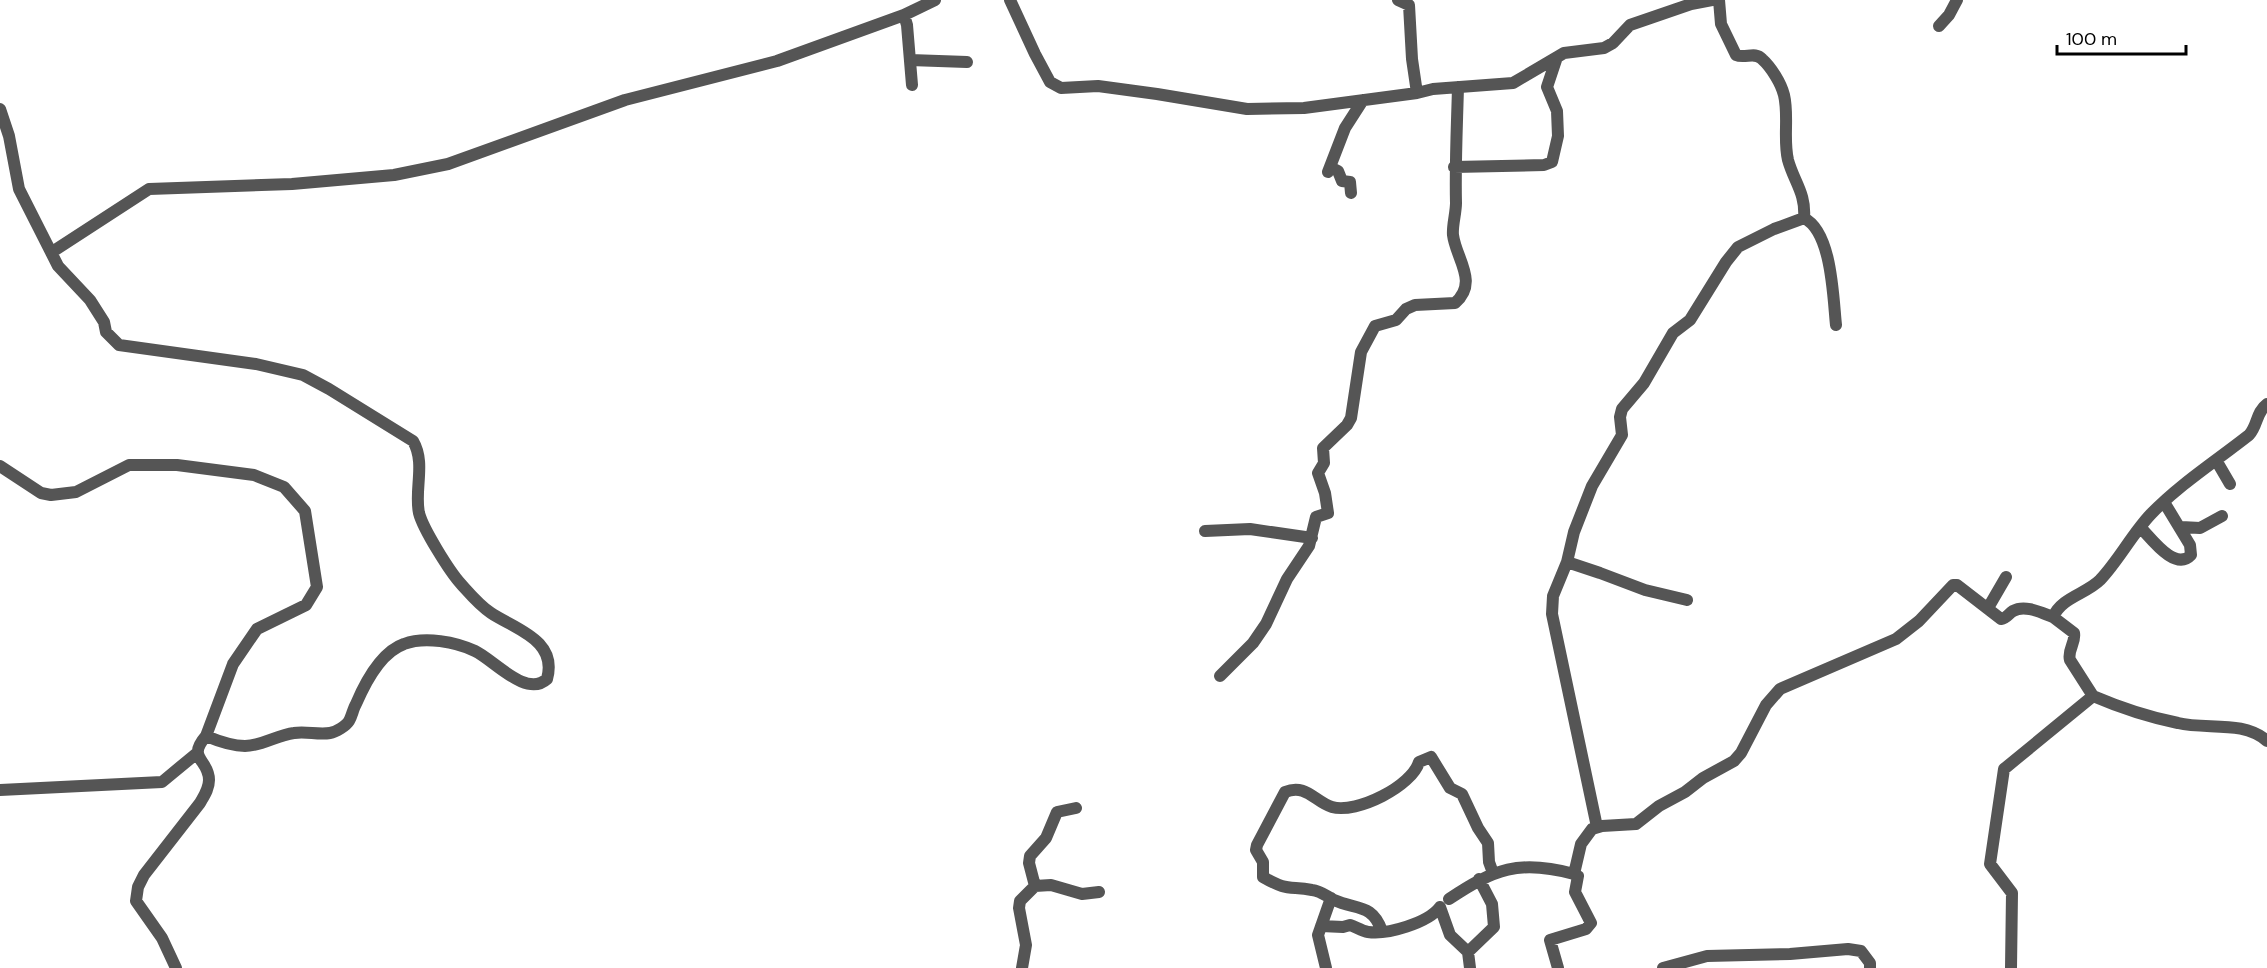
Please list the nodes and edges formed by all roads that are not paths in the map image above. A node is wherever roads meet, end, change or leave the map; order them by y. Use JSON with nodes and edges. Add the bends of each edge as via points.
{"nodes":[{"id":1,"x":935,"y":0,"type":"edge"},
{"id":2,"x":1010,"y":0,"type":"edge"},
{"id":3,"x":1398,"y":0,"type":"edge"},
{"id":4,"x":1712,"y":0,"type":"edge"},
{"id":5,"x":1719,"y":0,"type":"edge"},
{"id":6,"x":1957,"y":0,"type":"edge"},
{"id":7,"x":904,"y":15,"type":"junction"},
{"id":8,"x":1939,"y":26,"type":"dead end"},
{"id":9,"x":1557,"y":57,"type":"junction"},
{"id":10,"x":910,"y":60,"type":"junction"},
{"id":11,"x":967,"y":62,"type":"dead end"},
{"id":12,"x":912,"y":86,"type":"dead end"},
{"id":13,"x":1458,"y":87,"type":"junction"},
{"id":14,"x":1418,"y":93,"type":"junction"},
{"id":15,"x":1363,"y":100,"type":"junction"},
{"id":16,"x":0,"y":109,"type":"edge"},
{"id":17,"x":1454,"y":168,"type":"junction"},
{"id":18,"x":1351,"y":193,"type":"dead end"},
{"id":19,"x":1804,"y":218,"type":"junction"},
{"id":20,"x":52,"y":252,"type":"junction"},
{"id":21,"x":1836,"y":325,"type":"dead end"},
{"id":22,"x":2267,"y":404,"type":"edge"},
{"id":23,"x":2216,"y":460,"type":"junction"},
{"id":24,"x":0,"y":466,"type":"edge"},
{"id":25,"x":2230,"y":484,"type":"dead end"},
{"id":26,"x":2164,"y":502,"type":"junction"},
{"id":27,"x":2222,"y":516,"type":"dead end"},
{"id":28,"x":2140,"y":526,"type":"junction"},
{"id":29,"x":2181,"y":527,"type":"junction"},
{"id":30,"x":1205,"y":531,"type":"dead end"},
{"id":31,"x":1311,"y":538,"type":"junction"},
{"id":32,"x":1567,"y":562,"type":"junction"},
{"id":33,"x":2006,"y":578,"type":"dead end"},
{"id":34,"x":1687,"y":600,"type":"dead end"},
{"id":35,"x":1988,"y":608,"type":"junction"},
{"id":36,"x":2053,"y":617,"type":"junction"},
{"id":37,"x":1220,"y":676,"type":"dead end"},
{"id":38,"x":2093,"y":696,"type":"junction"},
{"id":39,"x":206,"y":736,"type":"junction"},
{"id":40,"x":2267,"y":741,"type":"edge"},
{"id":41,"x":197,"y":753,"type":"junction"},
{"id":42,"x":0,"y":790,"type":"edge"},
{"id":43,"x":1076,"y":808,"type":"dead end"},
{"id":44,"x":1597,"y":827,"type":"junction"},
{"id":45,"x":1493,"y":873,"type":"junction"},
{"id":46,"x":1574,"y":874,"type":"junction"},
{"id":47,"x":1479,"y":879,"type":"junction"},
{"id":48,"x":1035,"y":885,"type":"junction"},
{"id":49,"x":1099,"y":892,"type":"dead end"},
{"id":50,"x":1331,"y":898,"type":"junction"},
{"id":51,"x":1449,"y":899,"type":"dead end"},
{"id":52,"x":1321,"y":926,"type":"junction"},
{"id":53,"x":1382,"y":931,"type":"junction"},
{"id":54,"x":1468,"y":952,"type":"junction"},
{"id":55,"x":176,"y":968,"type":"edge"},
{"id":56,"x":1022,"y":968,"type":"edge"},
{"id":57,"x":1326,"y":968,"type":"edge"},
{"id":58,"x":1470,"y":968,"type":"edge"},
{"id":59,"x":1558,"y":968,"type":"edge"},
{"id":60,"x":1663,"y":968,"type":"edge"},
{"id":61,"x":1870,"y":968,"type":"edge"},
{"id":62,"x":2011,"y":968,"type":"edge"}],
"edges":[{"from":1,"to":7,"type":"street"},
{"from":2,"to":15,"type":"street","via":[[1050,82],[1060,88],[1110,88],[1247,109],[1304,108]]},
{"from":3,"to":14,"type":"street","via":[[1409,5]]},
{"from":4,"to":9,"type":"street","via":[[1630,25],[1604,48]]},
{"from":5,"to":19,"type":"street","via":[[1721,24],[1736,55],[1761,57],[1784,94],[1788,162],[1805,201]]},
{"from":6,"to":8,"type":"street"},
{"from":7,"to":10,"type":"street"},
{"from":7,"to":20,"type":"street","via":[[777,61],[625,100],[448,164],[394,175],[292,184],[149,189]]},
{"from":9,"to":13,"type":"street","via":[[1513,83]]},
{"from":9,"to":17,"type":"street","via":[[1547,87],[1557,111],[1558,136],[1552,162]]},
{"from":10,"to":11,"type":"street"},
{"from":10,"to":12,"type":"street"},
{"from":13,"to":14,"type":"street"},
{"from":13,"to":17,"type":"street"},
{"from":14,"to":15,"type":"street"},
{"from":15,"to":18,"type":"street","via":[[1345,128],[1329,170],[1338,171],[1342,181],[1350,182]]},
{"from":16,"to":20,"type":"street","via":[[19,189]]},
{"from":17,"to":31,"type":"street","via":[[1453,233],[1465,270],[1466,290],[1455,303],[1415,305],[1396,320],[1375,326],[1361,351],[1351,418],[1323,448],[1324,463],[1318,473],[1328,513],[1317,516]]},
{"from":19,"to":21,"type":"street","via":[[1814,224],[1826,252]]},
{"from":19,"to":32,"type":"street","via":[[1738,247],[1690,320],[1673,333],[1644,383],[1622,409],[1621,439],[1588,495]]},
{"from":20,"to":39,"type":"street","via":[[58,266],[90,300],[106,332],[119,345],[256,364],[303,375],[413,441],[419,468],[419,514],[448,569],[488,612],[542,645],[548,659],[547,679],[529,684],[458,644],[404,644],[382,660],[361,692],[349,721],[333,733],[293,733],[246,747]]},
{"from":22,"to":23,"type":"street","via":[[2259,413],[2254,430]]},
{"from":23,"to":25,"type":"street"},
{"from":23,"to":26,"type":"street"},
{"from":24,"to":39,"type":"street","via":[[41,493],[51,495],[76,492],[129,465],[177,465],[254,475],[284,488],[305,511],[317,586],[306,605],[257,629],[233,664]]},
{"from":26,"to":28,"type":"street"},
{"from":26,"to":29,"type":"street"},
{"from":27,"to":29,"type":"street","via":[[2200,528]]},
{"from":28,"to":29,"type":"street","via":[[2172,558],[2183,560],[2191,555],[2191,550]]},
{"from":28,"to":36,"type":"street","via":[[2099,580],[2072,597]]},
{"from":30,"to":31,"type":"street","via":[[1251,529]]},
{"from":31,"to":37,"type":"street","via":[[1259,635]]},
{"from":32,"to":34,"type":"street","via":[[1644,590]]},
{"from":32,"to":44,"type":"street","via":[[1557,585],[1552,614]]},
{"from":33,"to":35,"type":"street"},
{"from":35,"to":36,"type":"street","via":[[2003,620],[2016,609]]},
{"from":35,"to":44,"type":"street","via":[[1957,585],[1951,586],[1896,639],[1780,689],[1766,705],[1734,761],[1634,825]]},
{"from":36,"to":38,"type":"street","via":[[2074,633],[2070,660]]},
{"from":38,"to":40,"type":"street","via":[[2124,710],[2180,724],[2239,728]]},
{"from":38,"to":62,"type":"street","via":[[2004,769],[1990,864],[2012,893]]},
{"from":39,"to":41,"type":"street","via":[[198,744]]},
{"from":41,"to":42,"type":"street","via":[[162,782]]},
{"from":41,"to":55,"type":"street","via":[[208,775],[207,791],[144,875],[136,901],[162,938]]},
{"from":43,"to":48,"type":"street","via":[[1057,812],[1046,838],[1030,856]]},
{"from":44,"to":46,"type":"street","via":[[1581,844]]},
{"from":45,"to":46,"type":"street","via":[[1532,866]]},
{"from":45,"to":47,"type":"street"},
{"from":45,"to":50,"type":"street","via":[[1488,843],[1462,794],[1450,788],[1431,757],[1419,762],[1413,774],[1368,803],[1334,807],[1297,789],[1282,796],[1256,848],[1263,862],[1262,874],[1279,886],[1316,890]]},
{"from":46,"to":59,"type":"street","via":[[1578,876],[1575,892],[1591,923],[1550,940]]},
{"from":47,"to":51,"type":"street"},
{"from":47,"to":54,"type":"street","via":[[1492,904],[1494,927]]},
{"from":48,"to":49,"type":"street","via":[[1057,886],[1082,894]]},
{"from":48,"to":56,"type":"street","via":[[1019,908],[1026,945]]},
{"from":50,"to":52,"type":"street"},
{"from":50,"to":53,"type":"street","via":[[1364,908],[1375,917]]},
{"from":52,"to":53,"type":"street","via":[[1350,925],[1365,932]]},
{"from":52,"to":57,"type":"street","via":[[1318,935]]},
{"from":53,"to":54,"type":"street","via":[[1390,932],[1428,918],[1440,907],[1450,935]]},
{"from":54,"to":58,"type":"street"},
{"from":60,"to":61,"type":"street","via":[[1707,956],[1848,949],[1862,951]]}]}
